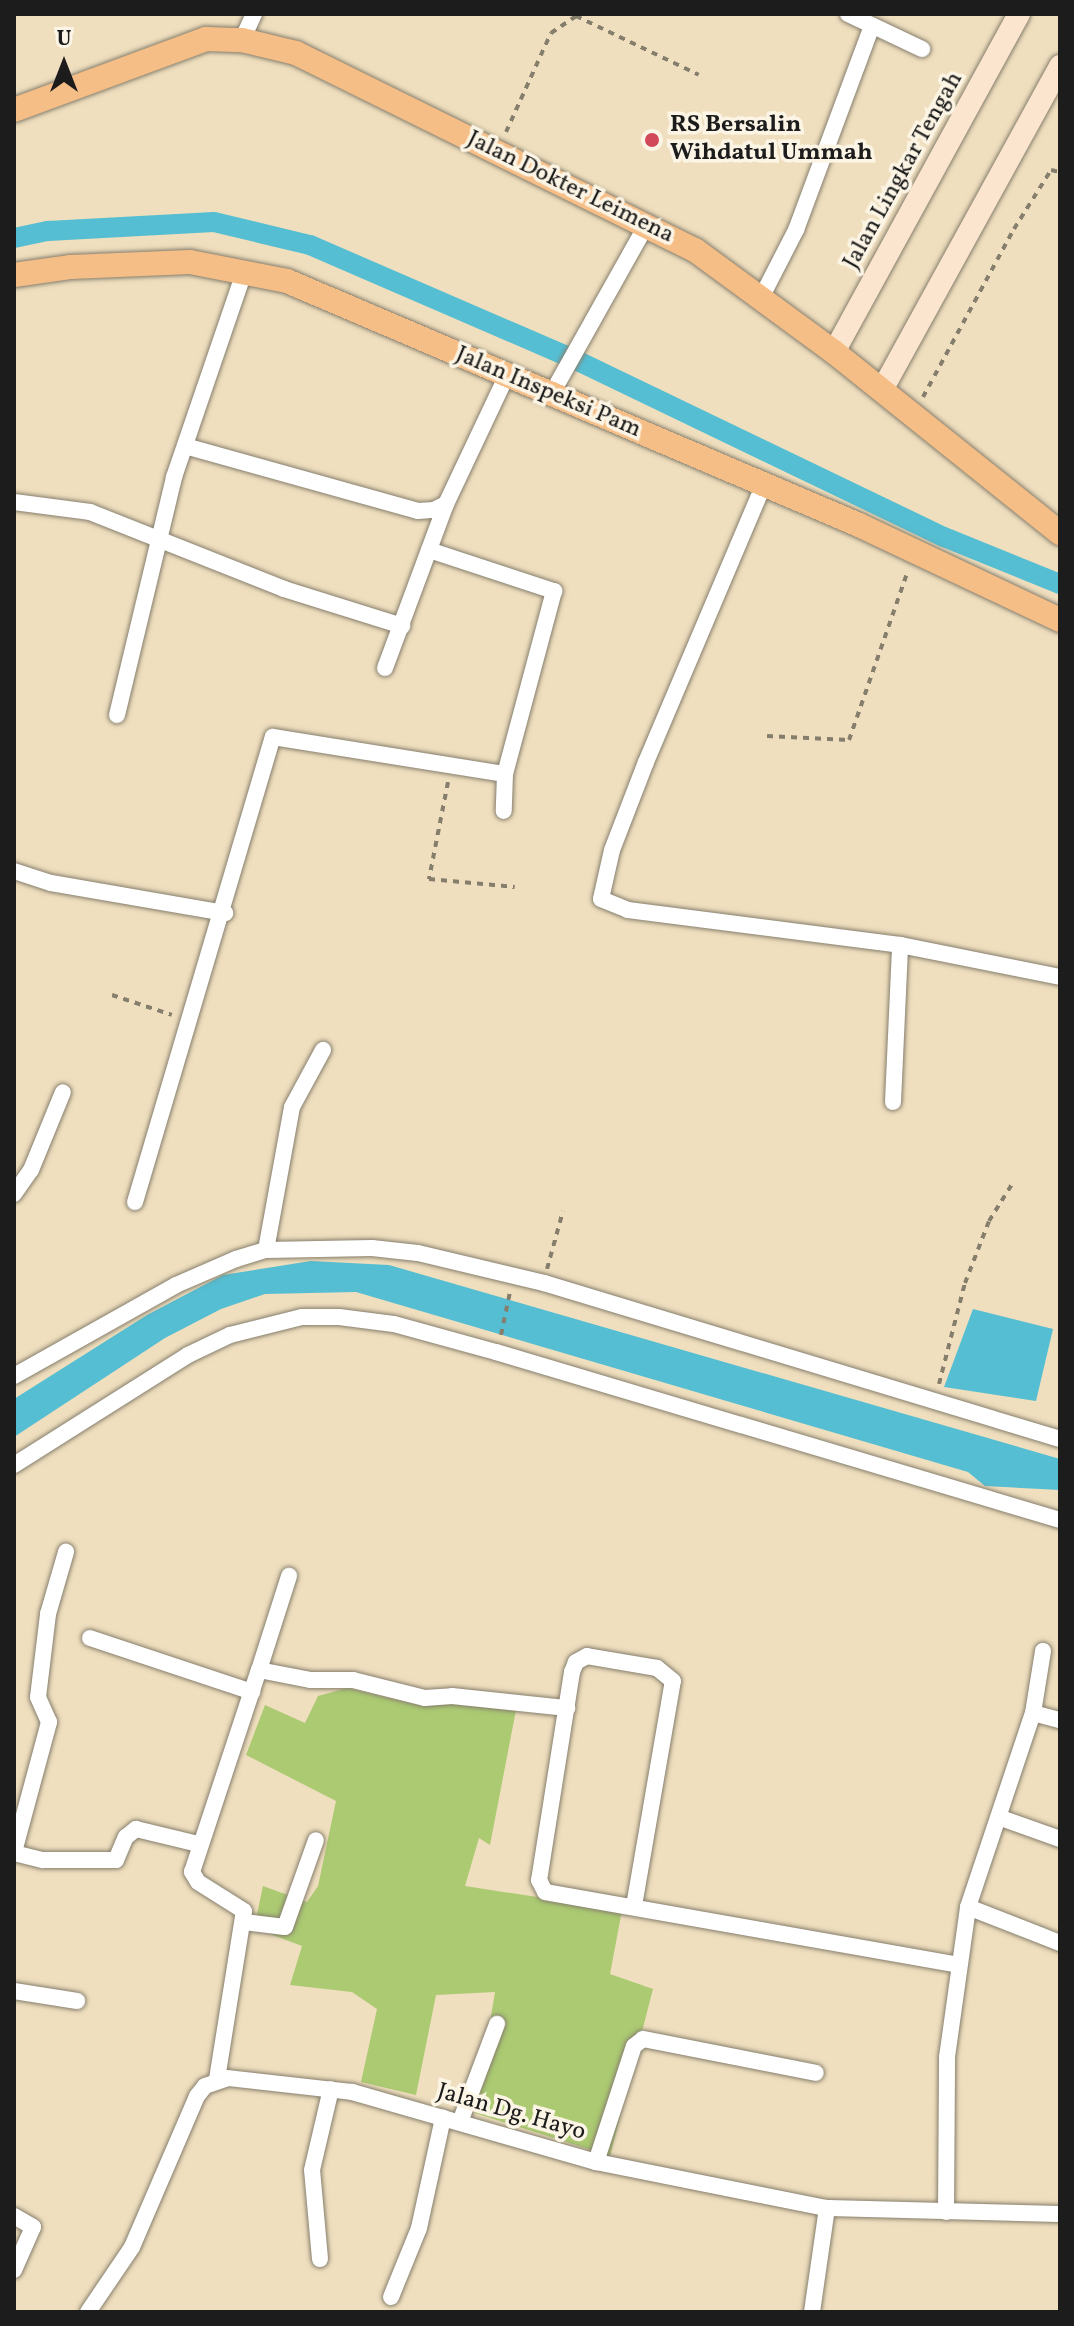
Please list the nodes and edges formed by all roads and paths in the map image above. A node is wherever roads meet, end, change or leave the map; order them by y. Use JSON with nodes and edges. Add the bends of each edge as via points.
{"nodes":[{"id":1,"x":254,"y":14,"type":"edge"},
{"id":2,"x":848,"y":14,"type":"edge"},
{"id":3,"x":1019,"y":14,"type":"edge"},
{"id":4,"x":872,"y":26,"type":"junction"},
{"id":5,"x":242,"y":40,"type":"junction"},
{"id":6,"x":922,"y":49,"type":"dead end"},
{"id":7,"x":1060,"y":66,"type":"edge"},
{"id":8,"x":699,"y":75,"type":"dead end"},
{"id":9,"x":14,"y":110,"type":"edge"},
{"id":10,"x":498,"y":149,"type":"junction"},
{"id":11,"x":1060,"y":172,"type":"edge"},
{"id":12,"x":647,"y":224,"type":"junction"},
{"id":13,"x":245,"y":270,"type":"junction"},
{"id":14,"x":14,"y":275,"type":"edge"},
{"id":15,"x":760,"y":300,"type":"junction"},
{"id":16,"x":834,"y":352,"type":"junction"},
{"id":17,"x":507,"y":375,"type":"junction"},
{"id":18,"x":882,"y":390,"type":"junction"},
{"id":19,"x":551,"y":395,"type":"junction"},
{"id":20,"x":912,"y":416,"type":"junction"},
{"id":21,"x":185,"y":446,"type":"junction"},
{"id":22,"x":764,"y":484,"type":"junction"},
{"id":23,"x":14,"y":502,"type":"edge"},
{"id":24,"x":446,"y":504,"type":"junction"},
{"id":25,"x":1060,"y":533,"type":"edge"},
{"id":26,"x":160,"y":544,"type":"junction"},
{"id":27,"x":429,"y":550,"type":"junction"},
{"id":28,"x":916,"y":550,"type":"junction"},
{"id":29,"x":1060,"y":620,"type":"edge"},
{"id":30,"x":402,"y":626,"type":"junction"},
{"id":31,"x":385,"y":668,"type":"dead end"},
{"id":32,"x":117,"y":715,"type":"dead end"},
{"id":33,"x":767,"y":736,"type":"dead end"},
{"id":34,"x":451,"y":768,"type":"junction"},
{"id":35,"x":505,"y":774,"type":"junction"},
{"id":36,"x":504,"y":811,"type":"dead end"},
{"id":37,"x":14,"y":871,"type":"edge"},
{"id":38,"x":515,"y":887,"type":"dead end"},
{"id":39,"x":225,"y":913,"type":"junction"},
{"id":40,"x":900,"y":945,"type":"junction"},
{"id":41,"x":1060,"y":977,"type":"edge"},
{"id":42,"x":112,"y":995,"type":"dead end"},
{"id":43,"x":189,"y":1021,"type":"junction"},
{"id":44,"x":323,"y":1050,"type":"dead end"},
{"id":45,"x":63,"y":1092,"type":"dead end"},
{"id":46,"x":893,"y":1102,"type":"dead end"},
{"id":47,"x":1014,"y":1181,"type":"dead end"},
{"id":48,"x":14,"y":1194,"type":"edge"},
{"id":49,"x":135,"y":1202,"type":"dead end"},
{"id":50,"x":563,"y":1211,"type":"dead end"},
{"id":51,"x":266,"y":1250,"type":"junction"},
{"id":52,"x":544,"y":1283,"type":"junction"},
{"id":53,"x":510,"y":1293,"type":"dead end"},
{"id":54,"x":500,"y":1339,"type":"dead end"},
{"id":55,"x":14,"y":1376,"type":"edge"},
{"id":56,"x":934,"y":1402,"type":"junction"},
{"id":57,"x":1060,"y":1439,"type":"edge"},
{"id":58,"x":14,"y":1465,"type":"edge"},
{"id":59,"x":1060,"y":1520,"type":"edge"},
{"id":60,"x":66,"y":1552,"type":"dead end"},
{"id":61,"x":289,"y":1576,"type":"dead end"},
{"id":62,"x":90,"y":1638,"type":"dead end"},
{"id":63,"x":1043,"y":1651,"type":"dead end"},
{"id":64,"x":259,"y":1670,"type":"junction"},
{"id":65,"x":252,"y":1692,"type":"junction"},
{"id":66,"x":567,"y":1708,"type":"junction"},
{"id":67,"x":1033,"y":1713,"type":"junction"},
{"id":68,"x":1060,"y":1720,"type":"edge"},
{"id":69,"x":1001,"y":1818,"type":"junction"},
{"id":70,"x":1060,"y":1839,"type":"edge"},
{"id":71,"x":316,"y":1840,"type":"dead end"},
{"id":72,"x":198,"y":1844,"type":"junction"},
{"id":73,"x":14,"y":1852,"type":"edge"},
{"id":74,"x":634,"y":1906,"type":"junction"},
{"id":75,"x":968,"y":1907,"type":"junction"},
{"id":76,"x":244,"y":1922,"type":"junction"},
{"id":77,"x":1060,"y":1943,"type":"edge"},
{"id":78,"x":959,"y":1965,"type":"junction"},
{"id":79,"x":14,"y":1991,"type":"edge"},
{"id":80,"x":77,"y":2001,"type":"dead end"},
{"id":81,"x":497,"y":2024,"type":"dead end"},
{"id":82,"x":816,"y":2073,"type":"dead end"},
{"id":83,"x":217,"y":2079,"type":"junction"},
{"id":84,"x":331,"y":2089,"type":"junction"},
{"id":85,"x":443,"y":2118,"type":"junction"},
{"id":86,"x":460,"y":2122,"type":"junction"},
{"id":87,"x":596,"y":2162,"type":"junction"},
{"id":88,"x":827,"y":2208,"type":"junction"},
{"id":89,"x":946,"y":2212,"type":"junction"},
{"id":90,"x":1060,"y":2214,"type":"edge"},
{"id":91,"x":14,"y":2216,"type":"edge"},
{"id":92,"x":320,"y":2259,"type":"dead end"},
{"id":93,"x":14,"y":2270,"type":"edge"},
{"id":94,"x":391,"y":2297,"type":"dead end"},
{"id":95,"x":88,"y":2312,"type":"edge"},
{"id":96,"x":812,"y":2312,"type":"edge"}],
"edges":[{"from":1,"to":5,"type":"street"},
{"from":2,"to":4,"type":"street"},
{"from":3,"to":16,"type":"main road","name":"Jalan Lingkar Tengah"},
{"from":4,"to":6,"type":"street"},
{"from":4,"to":15,"type":"street","via":[[796,230]]},
{"from":5,"to":9,"type":"main road","name":"Jalan Dokter Leimena","via":[[206,39]]},
{"from":5,"to":10,"type":"main road","name":"Jalan Dokter Leimena","via":[[296,53]]},
{"from":7,"to":18,"type":"main road"},
{"from":8,"to":10,"type":"path","via":[[576,16],[551,33]]},
{"from":10,"to":12,"type":"main road","name":"Jalan Dokter Leimena"},
{"from":11,"to":20,"type":"path","via":[[1051,170],[1014,229]]},
{"from":12,"to":15,"type":"main road","name":"Jalan Dokter Leimena","via":[[695,250]]},
{"from":12,"to":19,"type":"street"},
{"from":13,"to":14,"type":"main road","name":"Jalan Inspeksi Pam","via":[[149,263]]},
{"from":13,"to":17,"type":"main road","name":"Jalan Inspeksi Pam","via":[[337,299]]},
{"from":13,"to":21,"type":"street"},
{"from":15,"to":16,"type":"main road","name":"Jalan Dokter Leimena"},
{"from":16,"to":18,"type":"main road","name":"Jalan Dokter Leimena"},
{"from":17,"to":19,"type":"main road","name":"Jalan Inspeksi Pam"},
{"from":17,"to":24,"type":"street"},
{"from":18,"to":20,"type":"main road","name":"Jalan Dokter Leimena"},
{"from":19,"to":22,"type":"main road","name":"Jalan Inspeksi Pam"},
{"from":20,"to":25,"type":"main road","name":"Jalan Dokter Leimena"},
{"from":21,"to":24,"type":"street","via":[[418,511]]},
{"from":21,"to":26,"type":"street"},
{"from":22,"to":28,"type":"main road","name":"Jalan Inspeksi Pam"},
{"from":22,"to":40,"type":"street","via":[[646,762],[612,850],[601,899],[628,910]]},
{"from":23,"to":26,"type":"street","via":[[90,512]]},
{"from":24,"to":27,"type":"street"},
{"from":26,"to":30,"type":"street","via":[[342,610]]},
{"from":26,"to":32,"type":"street"},
{"from":27,"to":30,"type":"street"},
{"from":27,"to":35,"type":"street","via":[[554,591]]},
{"from":28,"to":29,"type":"main road","name":"Jalan Inspeksi Pam"},
{"from":28,"to":33,"type":"path","via":[[849,740]]},
{"from":30,"to":31,"type":"street"},
{"from":34,"to":35,"type":"street"},
{"from":34,"to":38,"type":"path","via":[[429,879]]},
{"from":34,"to":39,"type":"street","via":[[273,737]]},
{"from":35,"to":36,"type":"street"},
{"from":37,"to":39,"type":"street","via":[[51,883]]},
{"from":39,"to":43,"type":"street"},
{"from":40,"to":41,"type":"street"},
{"from":40,"to":46,"type":"street"},
{"from":42,"to":43,"type":"path"},
{"from":43,"to":49,"type":"street"},
{"from":44,"to":51,"type":"street","via":[[292,1107]]},
{"from":45,"to":48,"type":"street","via":[[31,1170]]},
{"from":47,"to":56,"type":"path","via":[[989,1221],[965,1283]]},
{"from":50,"to":52,"type":"path"},
{"from":51,"to":52,"type":"street","via":[[324,1246],[418,1253]]},
{"from":51,"to":55,"type":"street","via":[[176,1285]]},
{"from":52,"to":56,"type":"street"},
{"from":53,"to":54,"type":"path"},
{"from":56,"to":57,"type":"street"},
{"from":58,"to":59,"type":"street","via":[[188,1355],[230,1335],[302,1317],[339,1317],[394,1324],[496,1352]]},
{"from":60,"to":73,"type":"street","via":[[48,1614],[38,1697],[49,1722]]},
{"from":61,"to":64,"type":"street"},
{"from":62,"to":65,"type":"street"},
{"from":63,"to":67,"type":"street"},
{"from":64,"to":65,"type":"street"},
{"from":64,"to":66,"type":"street","via":[[311,1680],[353,1680],[425,1698]]},
{"from":65,"to":72,"type":"street"},
{"from":66,"to":74,"type":"street","via":[[541,1887],[557,1898]]},
{"from":66,"to":74,"type":"street","via":[[574,1666],[582,1658],[657,1668],[673,1681]]},
{"from":67,"to":68,"type":"street"},
{"from":67,"to":69,"type":"street"},
{"from":69,"to":70,"type":"street"},
{"from":69,"to":75,"type":"street"},
{"from":71,"to":76,"type":"street","via":[[285,1927]]},
{"from":72,"to":73,"type":"street","via":[[136,1829],[126,1837],[116,1860],[43,1860]]},
{"from":72,"to":76,"type":"street","via":[[195,1880],[242,1906]]},
{"from":74,"to":78,"type":"street"},
{"from":75,"to":77,"type":"street"},
{"from":75,"to":78,"type":"street"},
{"from":76,"to":83,"type":"street"},
{"from":78,"to":89,"type":"street","via":[[947,2057]]},
{"from":79,"to":80,"type":"street"},
{"from":81,"to":86,"type":"street"},
{"from":82,"to":87,"type":"street","via":[[643,2039],[634,2046]]},
{"from":83,"to":84,"type":"street","name":"Jalan Dg. Hayo"},
{"from":83,"to":95,"type":"street","via":[[197,2096],[132,2247]]},
{"from":84,"to":85,"type":"street","name":"Jalan Dg. Hayo"},
{"from":84,"to":92,"type":"street","via":[[312,2170]]},
{"from":85,"to":86,"type":"street","name":"Jalan Dg. Hayo"},
{"from":85,"to":94,"type":"street","via":[[419,2228]]},
{"from":86,"to":87,"type":"street","name":"Jalan Dg. Hayo"},
{"from":87,"to":88,"type":"street","name":"Jalan Dg. Hayo"},
{"from":88,"to":89,"type":"street","name":"Jalan Dg. Hayo"},
{"from":88,"to":96,"type":"street"},
{"from":89,"to":90,"type":"street","name":"Jalan Dg. Hayo"},
{"from":91,"to":93,"type":"street","via":[[31,2221],[33,2227]]}]}
